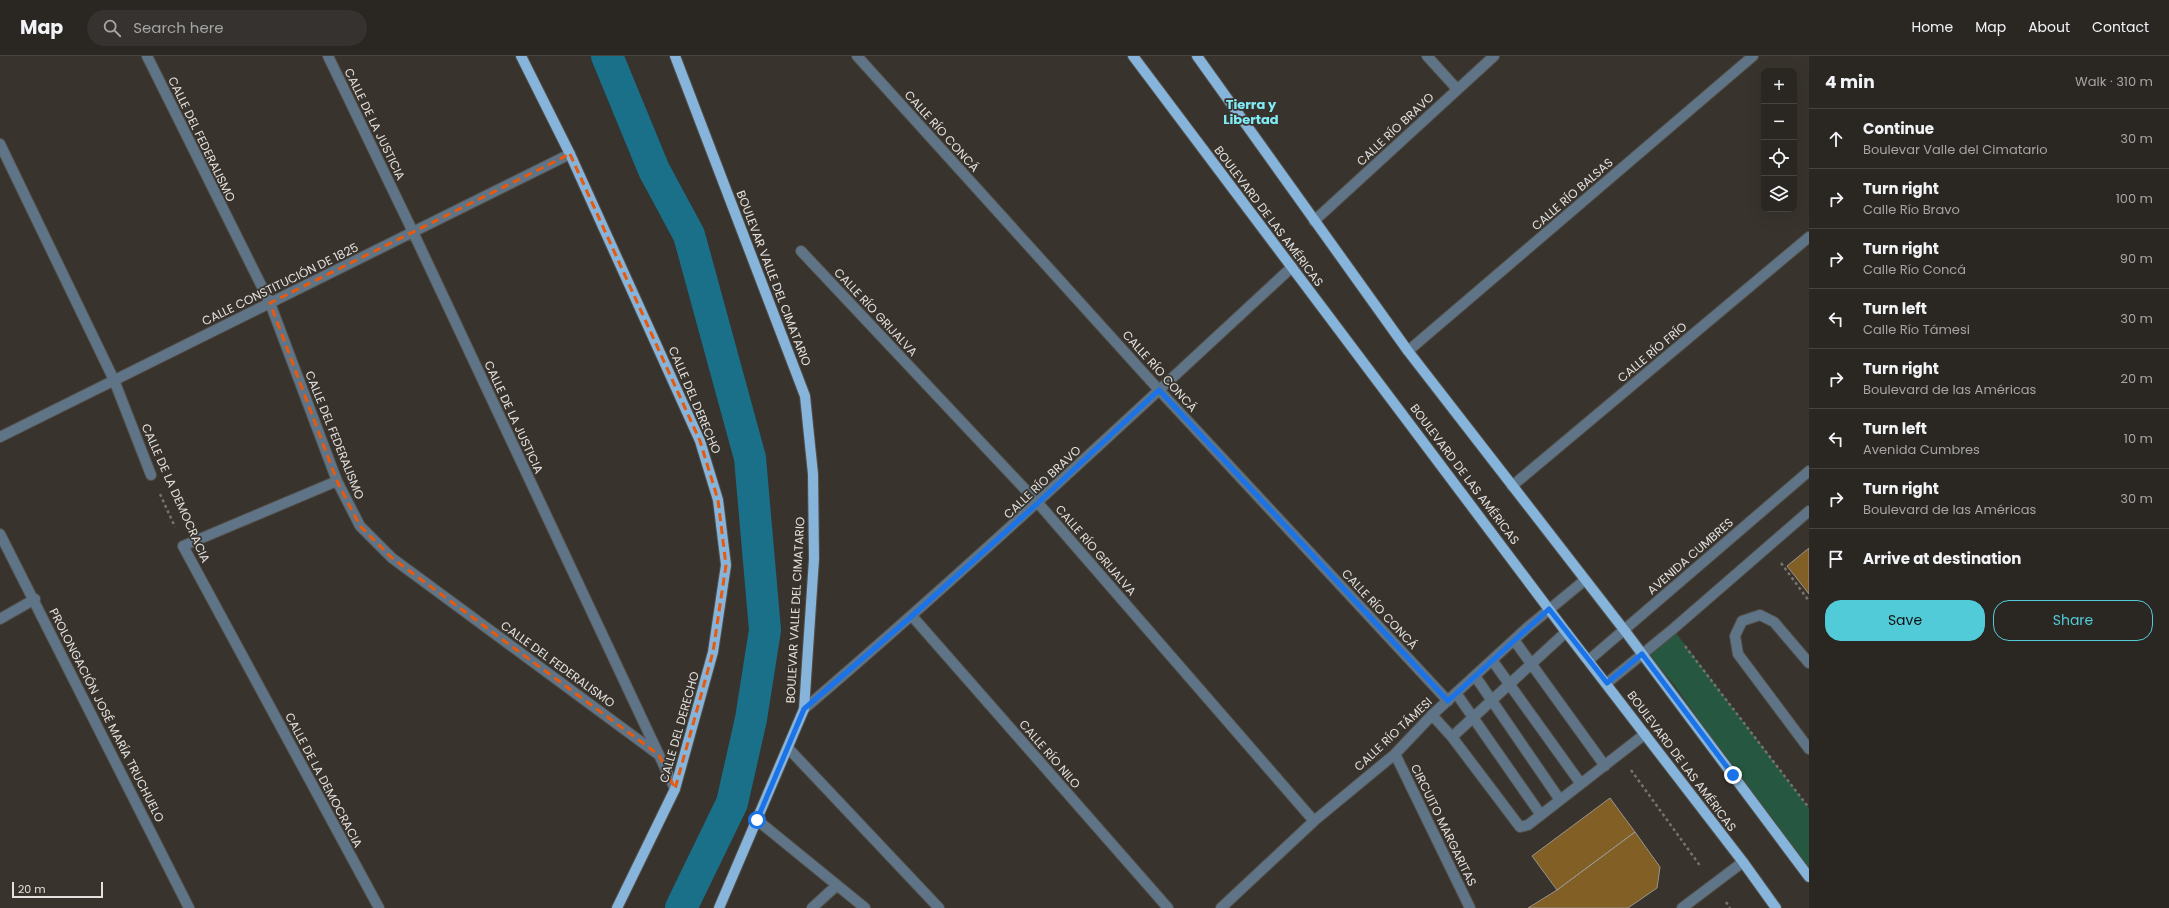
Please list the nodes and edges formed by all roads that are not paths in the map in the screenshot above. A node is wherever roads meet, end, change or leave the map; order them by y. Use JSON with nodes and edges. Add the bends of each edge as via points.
{"nodes":[{"id":1,"x":147,"y":56,"type":"edge"},
{"id":2,"x":328,"y":56,"type":"edge"},
{"id":3,"x":521,"y":56,"type":"edge"},
{"id":4,"x":675,"y":56,"type":"edge"},
{"id":5,"x":857,"y":56,"type":"edge"},
{"id":6,"x":1133,"y":56,"type":"edge"},
{"id":7,"x":1197,"y":56,"type":"edge"},
{"id":8,"x":1427,"y":56,"type":"edge"},
{"id":9,"x":1494,"y":56,"type":"edge"},
{"id":10,"x":1753,"y":56,"type":"edge"},
{"id":11,"x":1457,"y":89,"type":"junction"},
{"id":12,"x":0,"y":144,"type":"edge"},
{"id":13,"x":570,"y":154,"type":"junction"},
{"id":14,"x":1314,"y":222,"type":"junction"},
{"id":15,"x":413,"y":232,"type":"junction"},
{"id":16,"x":1809,"y":238,"type":"edge"},
{"id":17,"x":801,"y":251,"type":"dead end"},
{"id":18,"x":1292,"y":268,"type":"junction"},
{"id":19,"x":270,"y":303,"type":"junction"},
{"id":20,"x":1408,"y":351,"type":"junction"},
{"id":21,"x":114,"y":380,"type":"junction"},
{"id":22,"x":1159,"y":390,"type":"junction"},
{"id":23,"x":0,"y":437,"type":"edge"},
{"id":24,"x":1809,"y":471,"type":"edge"},
{"id":25,"x":151,"y":475,"type":"road end"},
{"id":26,"x":337,"y":481,"type":"junction"},
{"id":27,"x":1512,"y":486,"type":"junction"},
{"id":28,"x":1038,"y":503,"type":"junction"},
{"id":29,"x":1809,"y":511,"type":"edge"},
{"id":30,"x":0,"y":534,"type":"edge"},
{"id":31,"x":1585,"y":580,"type":"junction"},
{"id":32,"x":34,"y":600,"type":"junction"},
{"id":33,"x":1549,"y":609,"type":"junction"},
{"id":34,"x":912,"y":616,"type":"junction"},
{"id":35,"x":0,"y":619,"type":"edge"},
{"id":36,"x":1625,"y":631,"type":"junction"},
{"id":37,"x":1566,"y":632,"type":"junction"},
{"id":38,"x":1514,"y":640,"type":"junction"},
{"id":39,"x":1642,"y":654,"type":"junction"},
{"id":40,"x":1492,"y":660,"type":"junction"},
{"id":41,"x":1589,"y":660,"type":"junction"},
{"id":42,"x":1809,"y":663,"type":"edge"},
{"id":43,"x":1530,"y":665,"type":"junction"},
{"id":44,"x":1475,"y":676,"type":"junction"},
{"id":45,"x":1607,"y":683,"type":"junction"},
{"id":46,"x":1509,"y":684,"type":"junction"},
{"id":47,"x":1456,"y":693,"type":"junction"},
{"id":48,"x":1448,"y":701,"type":"junction"},
{"id":49,"x":1491,"y":701,"type":"junction"},
{"id":50,"x":804,"y":709,"type":"junction"},
{"id":51,"x":1432,"y":715,"type":"junction"},
{"id":52,"x":1472,"y":718,"type":"junction"},
{"id":53,"x":1645,"y":734,"type":"junction"},
{"id":54,"x":1452,"y":737,"type":"junction"},
{"id":55,"x":788,"y":748,"type":"junction"},
{"id":56,"x":1809,"y":749,"type":"edge"},
{"id":57,"x":1395,"y":754,"type":"junction"},
{"id":58,"x":659,"y":755,"type":"junction"},
{"id":59,"x":1605,"y":766,"type":"junction"},
{"id":60,"x":1581,"y":784,"type":"junction"},
{"id":61,"x":675,"y":789,"type":"junction"},
{"id":62,"x":1560,"y":800,"type":"junction"},
{"id":63,"x":1541,"y":815,"type":"junction"},
{"id":64,"x":757,"y":820,"type":"junction"},
{"id":65,"x":1314,"y":821,"type":"junction"},
{"id":66,"x":1743,"y":862,"type":"junction"},
{"id":67,"x":1809,"y":877,"type":"edge"},
{"id":68,"x":836,"y":886,"type":"junction"},
{"id":69,"x":189,"y":908,"type":"edge"},
{"id":70,"x":379,"y":908,"type":"edge"},
{"id":71,"x":617,"y":908,"type":"edge"},
{"id":72,"x":719,"y":908,"type":"edge"},
{"id":73,"x":812,"y":908,"type":"edge"},
{"id":74,"x":865,"y":908,"type":"edge"},
{"id":75,"x":939,"y":908,"type":"edge"},
{"id":76,"x":1168,"y":908,"type":"edge"},
{"id":77,"x":1221,"y":908,"type":"edge"},
{"id":78,"x":1470,"y":908,"type":"edge"},
{"id":79,"x":1682,"y":908,"type":"edge"},
{"id":80,"x":1776,"y":908,"type":"edge"}],
"edges":[{"from":1,"to":19,"type":"street","name":"CALLE DEL FEDERALISMO"},
{"from":2,"to":15,"type":"street","name":"CALLE DE LA JUSTICIA"},
{"from":3,"to":13,"type":"main road","name":"CALLE DEL DERECHO"},
{"from":4,"to":50,"type":"main road","name":"BOULEVAR VALLE DEL CIMATARIO","via":[[805,396],[813,474],[814,559]]},
{"from":5,"to":22,"type":"street","name":"CALLE RÍO CONCÁ"},
{"from":6,"to":18,"type":"main road","name":"BOULEVARD DE LAS AMÉRICAS"},
{"from":7,"to":14,"type":"main road"},
{"from":8,"to":11,"type":"street"},
{"from":9,"to":11,"type":"street","name":"CALLE RÍO BRAVO"},
{"from":10,"to":20,"type":"street","name":"CALLE RÍO BALSAS"},
{"from":11,"to":14,"type":"street","name":"CALLE RÍO BRAVO"},
{"from":12,"to":21,"type":"street","name":"CALLE DE LA DEMOCRACIA"},
{"from":13,"to":15,"type":"street","name":"CALLE CONSTITUCIÓN DE 1825"},
{"from":13,"to":61,"type":"main road","name":"CALLE DEL DERECHO","via":[[700,441],[718,500],[726,565],[714,644]]},
{"from":14,"to":20,"type":"main road"},
{"from":15,"to":19,"type":"street","name":"CALLE CONSTITUCIÓN DE 1825"},
{"from":15,"to":58,"type":"street","name":"CALLE DE LA JUSTICIA"},
{"from":16,"to":27,"type":"street","name":"CALLE RÍO FRÍO"},
{"from":17,"to":28,"type":"street","name":"CALLE RÍO GRIJALVA"},
{"from":18,"to":22,"type":"street","name":"CALLE RÍO BRAVO"},
{"from":18,"to":33,"type":"main road","name":"BOULEVARD DE LAS AMÉRICAS"},
{"from":19,"to":21,"type":"street","name":"CALLE CONSTITUCIÓN DE 1825"},
{"from":19,"to":26,"type":"street","name":"CALLE DEL FEDERALISMO"},
{"from":20,"to":27,"type":"main road"},
{"from":21,"to":23,"type":"street","name":"CALLE CONSTITUCIÓN DE 1825"},
{"from":21,"to":25,"type":"street","name":"CALLE DE LA DEMOCRACIA"},
{"from":22,"to":28,"type":"street","name":"CALLE RÍO BRAVO"},
{"from":22,"to":48,"type":"street","name":"CALLE RÍO CONCÁ"},
{"from":24,"to":36,"type":"street","name":"AVENIDA CUMBRES"},
{"from":26,"to":58,"type":"street","name":"CALLE DEL FEDERALISMO","via":[[360,526],[392,558]]},
{"from":26,"to":70,"type":"street","name":"CALLE DE LA DEMOCRACIA","via":[[183,546]]},
{"from":27,"to":31,"type":"main road"},
{"from":28,"to":34,"type":"street","name":"CALLE RÍO BRAVO"},
{"from":28,"to":65,"type":"street","name":"CALLE RÍO GRIJALVA"},
{"from":29,"to":39,"type":"street"},
{"from":30,"to":32,"type":"street","name":"PROLONGACIÓN JOSÉ MARÍA TRUCHUELO"},
{"from":31,"to":33,"type":"street","name":"CALLE RÍO TÁMESI"},
{"from":31,"to":36,"type":"main road"},
{"from":32,"to":35,"type":"street"},
{"from":32,"to":69,"type":"street","name":"PROLONGACIÓN JOSÉ MARÍA TRUCHUELO"},
{"from":33,"to":37,"type":"main road","name":"BOULEVARD DE LAS AMÉRICAS"},
{"from":33,"to":38,"type":"street","name":"CALLE RÍO TÁMESI"},
{"from":34,"to":50,"type":"street","name":"CALLE RÍO BRAVO"},
{"from":34,"to":76,"type":"street","name":"CALLE RÍO NILO"},
{"from":36,"to":39,"type":"main road"},
{"from":36,"to":41,"type":"street","name":"AVENIDA CUMBRES"},
{"from":37,"to":41,"type":"main road","name":"BOULEVARD DE LAS AMÉRICAS"},
{"from":37,"to":43,"type":"street"},
{"from":38,"to":40,"type":"street","name":"CALLE RÍO TÁMESI"},
{"from":38,"to":43,"type":"street"},
{"from":39,"to":45,"type":"street"},
{"from":39,"to":67,"type":"main road"},
{"from":40,"to":44,"type":"street","name":"CALLE RÍO TÁMESI"},
{"from":40,"to":46,"type":"street"},
{"from":41,"to":45,"type":"main road","name":"BOULEVARD DE LAS AMÉRICAS"},
{"from":42,"to":56,"type":"street","via":[[1774,622],[1760,615],[1742,621],[1735,636],[1738,654]]},
{"from":43,"to":46,"type":"street"},
{"from":43,"to":59,"type":"street"},
{"from":44,"to":47,"type":"street","name":"CALLE RÍO TÁMESI"},
{"from":44,"to":49,"type":"street"},
{"from":45,"to":53,"type":"main road","name":"BOULEVARD DE LAS AMÉRICAS"},
{"from":46,"to":49,"type":"street"},
{"from":46,"to":60,"type":"street"},
{"from":47,"to":48,"type":"street","name":"CALLE RÍO TÁMESI"},
{"from":47,"to":52,"type":"street"},
{"from":48,"to":51,"type":"street","name":"CALLE RÍO TÁMESI"},
{"from":49,"to":52,"type":"street"},
{"from":49,"to":62,"type":"street"},
{"from":50,"to":55,"type":"main road","name":"BOULEVAR VALLE DEL CIMATARIO"},
{"from":51,"to":54,"type":"street"},
{"from":51,"to":57,"type":"street","name":"CALLE RÍO TÁMESI"},
{"from":52,"to":54,"type":"street"},
{"from":52,"to":63,"type":"street"},
{"from":53,"to":59,"type":"street"},
{"from":53,"to":66,"type":"main road","name":"BOULEVARD DE LAS AMÉRICAS"},
{"from":54,"to":63,"type":"street","via":[[1520,827],[1528,825]]},
{"from":55,"to":64,"type":"main road","name":"BOULEVAR VALLE DEL CIMATARIO"},
{"from":55,"to":75,"type":"street"},
{"from":57,"to":65,"type":"street","name":"CALLE RÍO TÁMESI"},
{"from":57,"to":78,"type":"street","name":"CIRCUITO MARGARITAS"},
{"from":58,"to":61,"type":"street","name":"CALLE DE LA JUSTICIA"},
{"from":59,"to":60,"type":"street"},
{"from":60,"to":62,"type":"street"},
{"from":61,"to":71,"type":"main road","name":"CALLE DEL DERECHO"},
{"from":62,"to":63,"type":"street"},
{"from":64,"to":68,"type":"street"},
{"from":64,"to":72,"type":"main road","name":"BOULEVAR VALLE DEL CIMATARIO"},
{"from":65,"to":77,"type":"street","name":"CALLE RÍO TÁMESI"},
{"from":66,"to":79,"type":"street"},
{"from":66,"to":80,"type":"main road","name":"BOULEVARD DE LAS AMÉRICAS"},
{"from":68,"to":73,"type":"street"},
{"from":68,"to":74,"type":"street"}]}
